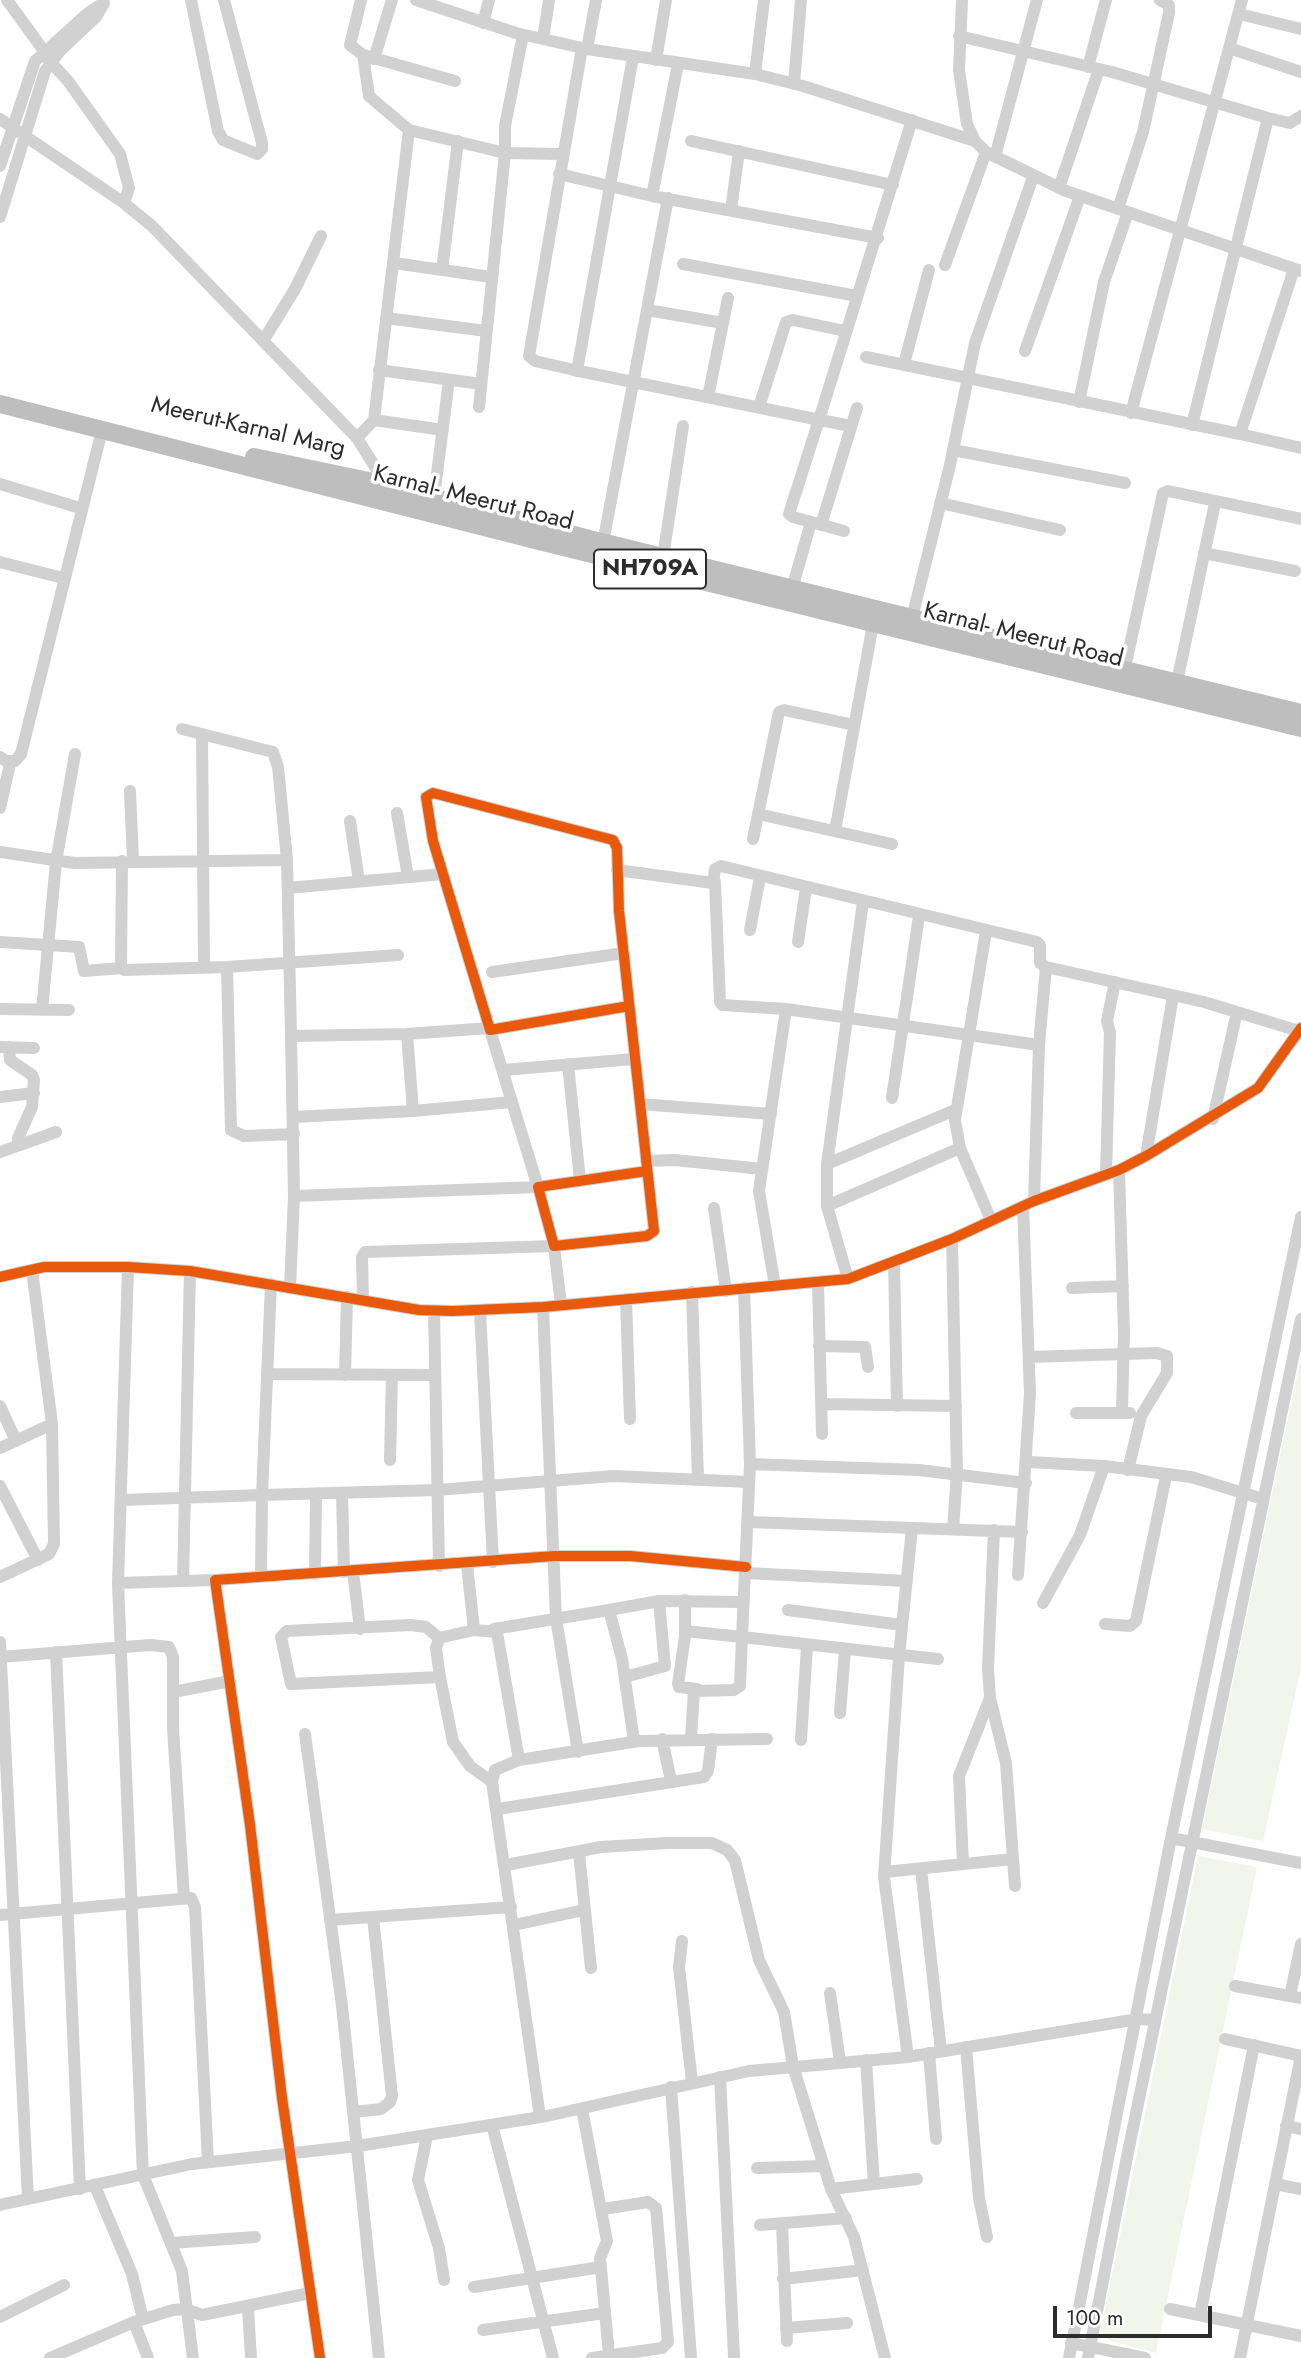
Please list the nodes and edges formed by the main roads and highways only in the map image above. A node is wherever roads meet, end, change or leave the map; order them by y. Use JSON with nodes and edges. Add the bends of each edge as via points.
{"nodes":[{"id":1,"x":0,"y":391,"type":"edge"},
{"id":2,"x":0,"y":404,"type":"edge"},
{"id":3,"x":381,"y":492,"type":"junction"},
{"id":4,"x":1301,"y":713,"type":"edge"},
{"id":5,"x":1301,"y":728,"type":"edge"}],
"edges":[{"from":1,"to":3,"type":"highway","name":"Meerut-Karnal Marg","number":"NH709A"},
{"from":2,"to":3,"type":"highway","name":"Karnal- Meerut Road","number":"NH709A"},
{"from":3,"to":4,"type":"highway","name":"Meerut-Karnal Marg","number":"NH709A","via":[[434,497]]},
{"from":3,"to":5,"type":"highway","name":"Karnal- Meerut Road","number":"NH709A","via":[[873,624]]}]}
